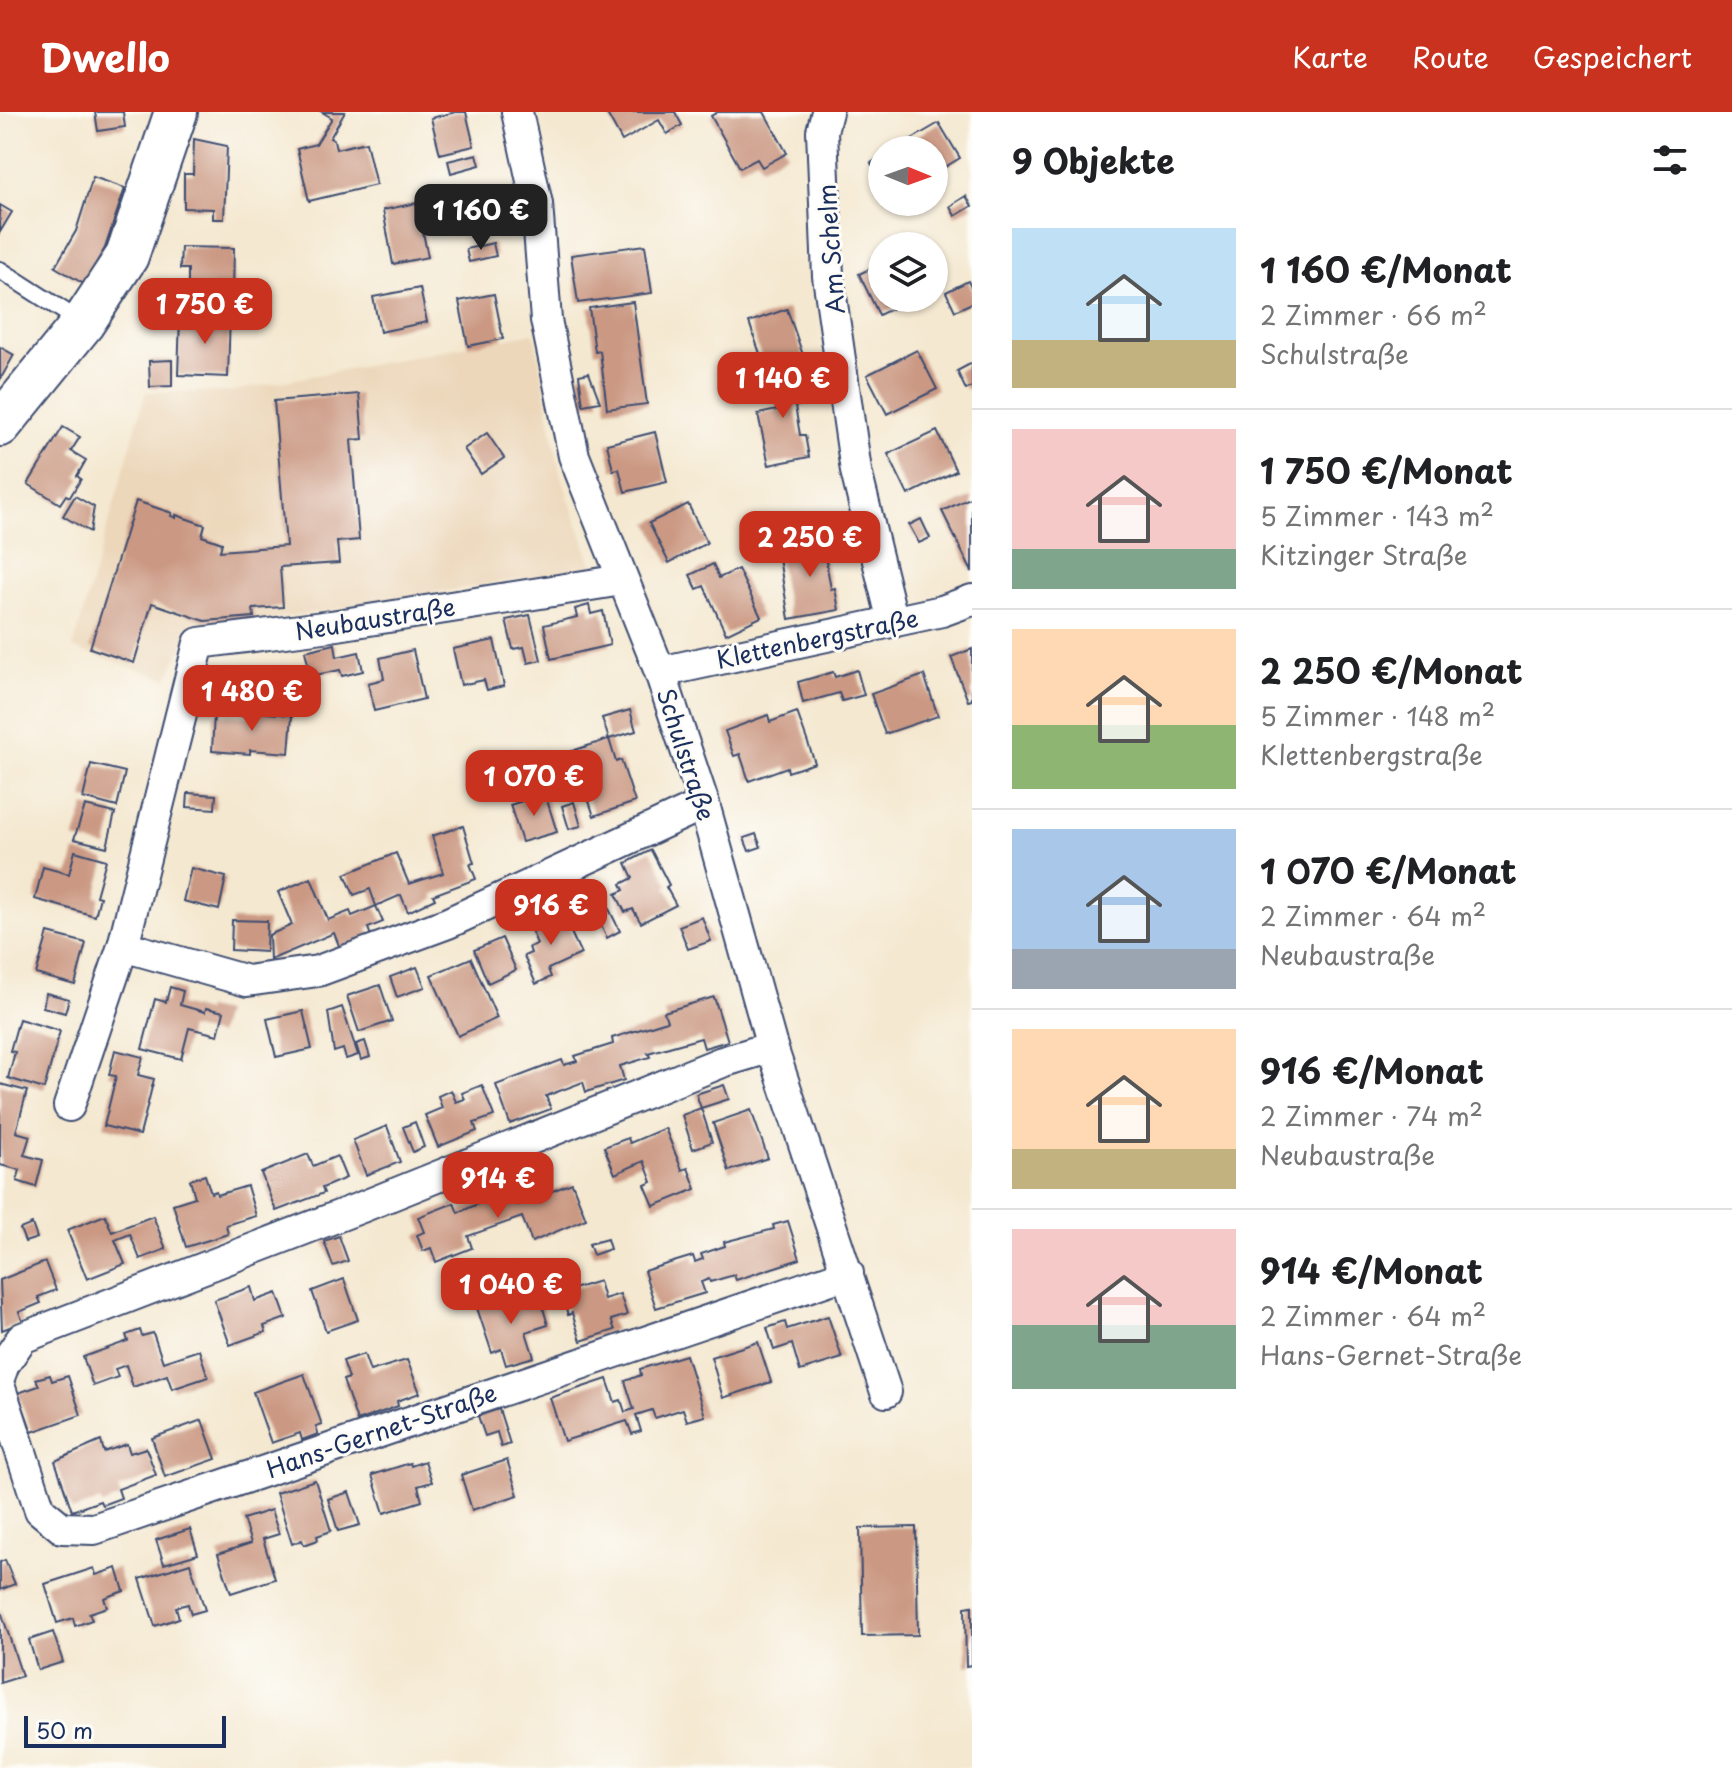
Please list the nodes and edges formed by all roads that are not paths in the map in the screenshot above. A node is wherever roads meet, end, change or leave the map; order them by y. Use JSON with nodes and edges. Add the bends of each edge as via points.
{"nodes":[{"id":1,"x":176,"y":112,"type":"edge"},
{"id":2,"x":517,"y":112,"type":"edge"},
{"id":3,"x":827,"y":112,"type":"edge"},
{"id":4,"x":0,"y":270,"type":"edge"},
{"id":5,"x":83,"y":323,"type":"junction"},
{"id":6,"x":0,"y":425,"type":"edge"},
{"id":7,"x":622,"y":580,"type":"junction"},
{"id":8,"x":972,"y":600,"type":"edge"},
{"id":9,"x":893,"y":622,"type":"junction"},
{"id":10,"x":660,"y":672,"type":"junction"},
{"id":11,"x":704,"y":804,"type":"junction"},
{"id":12,"x":123,"y":946,"type":"junction"},
{"id":13,"x":772,"y":1047,"type":"junction"},
{"id":14,"x":69,"y":1106,"type":"dead end"},
{"id":15,"x":848,"y":1273,"type":"junction"},
{"id":16,"x":0,"y":1375,"type":"edge"},
{"id":17,"x":0,"y":1388,"type":"edge"},
{"id":18,"x":886,"y":1392,"type":"dead end"}],
"edges":[{"from":1,"to":5,"type":"street","via":[[127,256]]},
{"from":2,"to":7,"type":"street","name":"Schulstraße","via":[[537,204],[546,320],[574,456]]},
{"from":3,"to":9,"type":"street","name":"Am Schelm","via":[[822,131],[828,276],[856,471]]},
{"from":4,"to":5,"type":"lane"},
{"from":5,"to":6,"type":"street"},
{"from":7,"to":10,"type":"street","name":"Schulstraße"},
{"from":7,"to":12,"type":"street","name":"Neubaustraße","via":[[199,643]]},
{"from":8,"to":9,"type":"street","name":"Klettenbergstraße"},
{"from":9,"to":10,"type":"street","name":"Klettenbergstraße"},
{"from":10,"to":11,"type":"street","name":"Schulstraße"},
{"from":11,"to":12,"type":"street","via":[[448,923],[318,971],[247,981]]},
{"from":11,"to":13,"type":"street","name":"Schulstraße"},
{"from":12,"to":14,"type":"street","name":"Neubaustraße"},
{"from":13,"to":15,"type":"street","name":"Schulstraße"},
{"from":13,"to":16,"type":"street","via":[[722,1062],[22,1338]]},
{"from":15,"to":17,"type":"street","name":"Hans-Gernet-Straße","via":[[94,1529],[62,1528],[40,1510]]},
{"from":15,"to":18,"type":"street","name":"Schulstraße"}]}
